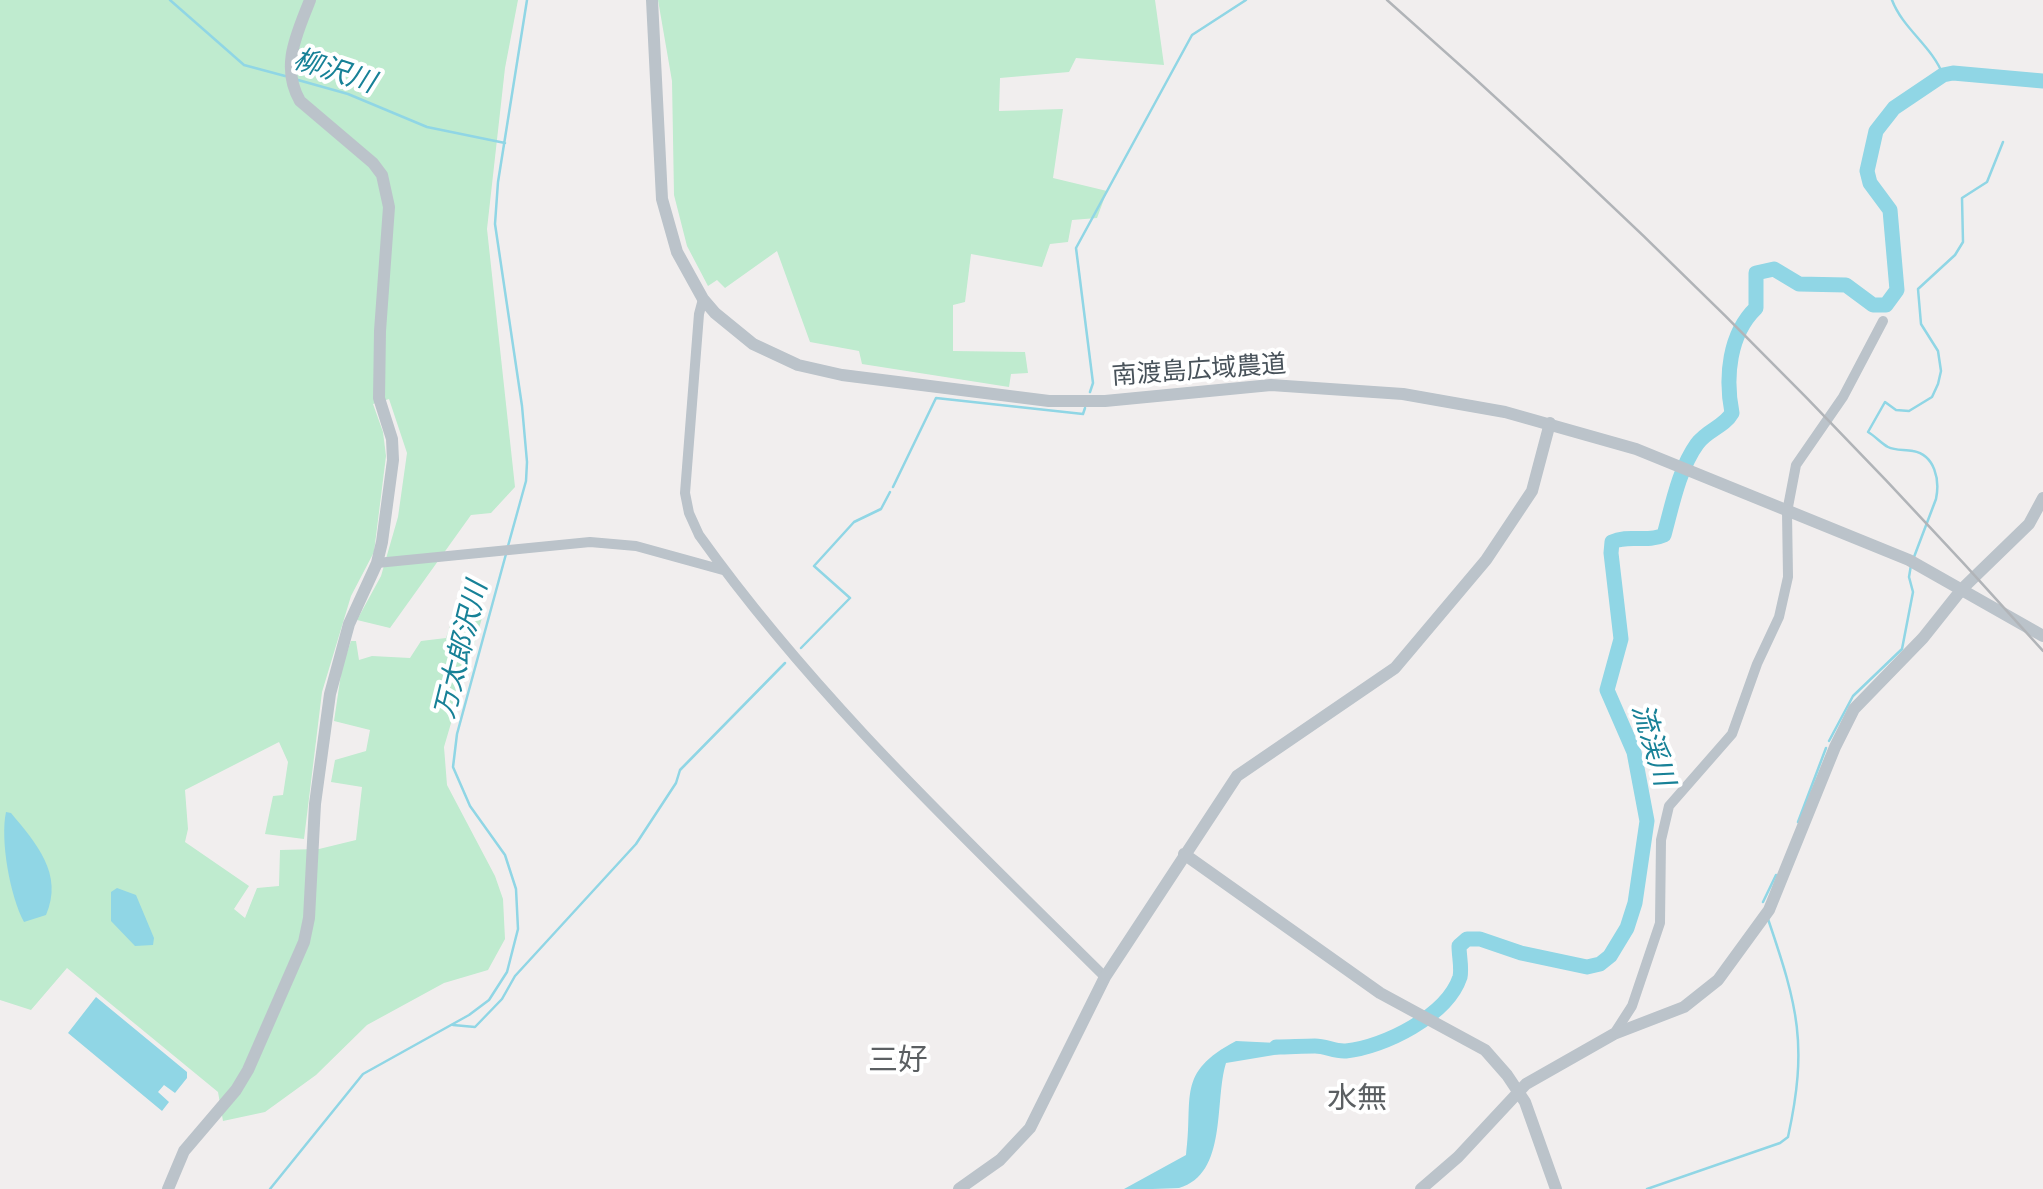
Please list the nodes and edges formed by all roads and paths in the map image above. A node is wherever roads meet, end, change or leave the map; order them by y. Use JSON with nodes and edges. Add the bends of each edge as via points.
{"nodes":[{"id":1,"x":310,"y":0,"type":"edge"},
{"id":2,"x":652,"y":0,"type":"edge"},
{"id":3,"x":703,"y":299,"type":"junction"},
{"id":4,"x":1883,"y":322,"type":"dead end"},
{"id":5,"x":1550,"y":423,"type":"junction"},
{"id":6,"x":2043,"y":498,"type":"edge"},
{"id":7,"x":1787,"y":512,"type":"junction"},
{"id":8,"x":377,"y":563,"type":"junction"},
{"id":9,"x":724,"y":570,"type":"junction"},
{"id":10,"x":1962,"y":590,"type":"junction"},
{"id":11,"x":2043,"y":636,"type":"edge"},
{"id":12,"x":1184,"y":854,"type":"junction"},
{"id":13,"x":1105,"y":977,"type":"junction"},
{"id":14,"x":1614,"y":1034,"type":"junction"},
{"id":15,"x":1518,"y":1092,"type":"junction"},
{"id":16,"x":168,"y":1189,"type":"edge"},
{"id":17,"x":959,"y":1189,"type":"edge"},
{"id":18,"x":1421,"y":1189,"type":"edge"},
{"id":19,"x":1556,"y":1189,"type":"edge"}],
"edges":[{"from":1,"to":8,"type":"street","via":[[290,58],[294,90],[374,163],[389,207],[379,387],[393,460]]},
{"from":2,"to":3,"type":"street","name":"南渡島広域農道","via":[[664,212],[676,252]]},
{"from":3,"to":5,"type":"street","name":"南渡島広域農道","via":[[774,356],[842,376],[1078,402],[1305,386],[1450,400]]},
{"from":3,"to":9,"type":"street","via":[[686,502]]},
{"from":4,"to":7,"type":"street","via":[[1796,465]]},
{"from":5,"to":7,"type":"street","name":"南渡島広域農道","via":[[1636,449]]},
{"from":5,"to":12,"type":"street","via":[[1532,491],[1412,652],[1245,769]]},
{"from":6,"to":10,"type":"street","via":[[2029,524]]},
{"from":7,"to":10,"type":"street","name":"南渡島広域農道","via":[[1913,562]]},
{"from":7,"to":14,"type":"street","via":[[1788,578],[1779,617],[1732,734],[1668,806],[1660,923],[1632,1006]]},
{"from":8,"to":9,"type":"street","via":[[590,542]]},
{"from":8,"to":16,"type":"street","via":[[349,624],[330,694],[300,958],[248,1070],[184,1151]]},
{"from":9,"to":13,"type":"street","via":[[889,762]]},
{"from":10,"to":11,"type":"street","name":"南渡島広域農道"},
{"from":10,"to":14,"type":"street","via":[[1854,710],[1770,910],[1718,980],[1684,1006]]},
{"from":12,"to":13,"type":"street"},
{"from":12,"to":15,"type":"street","via":[[1397,1002],[1485,1050]]},
{"from":13,"to":17,"type":"street","via":[[1030,1128]]},
{"from":14,"to":15,"type":"street"},
{"from":15,"to":18,"type":"street"},
{"from":15,"to":19,"type":"street"}]}
